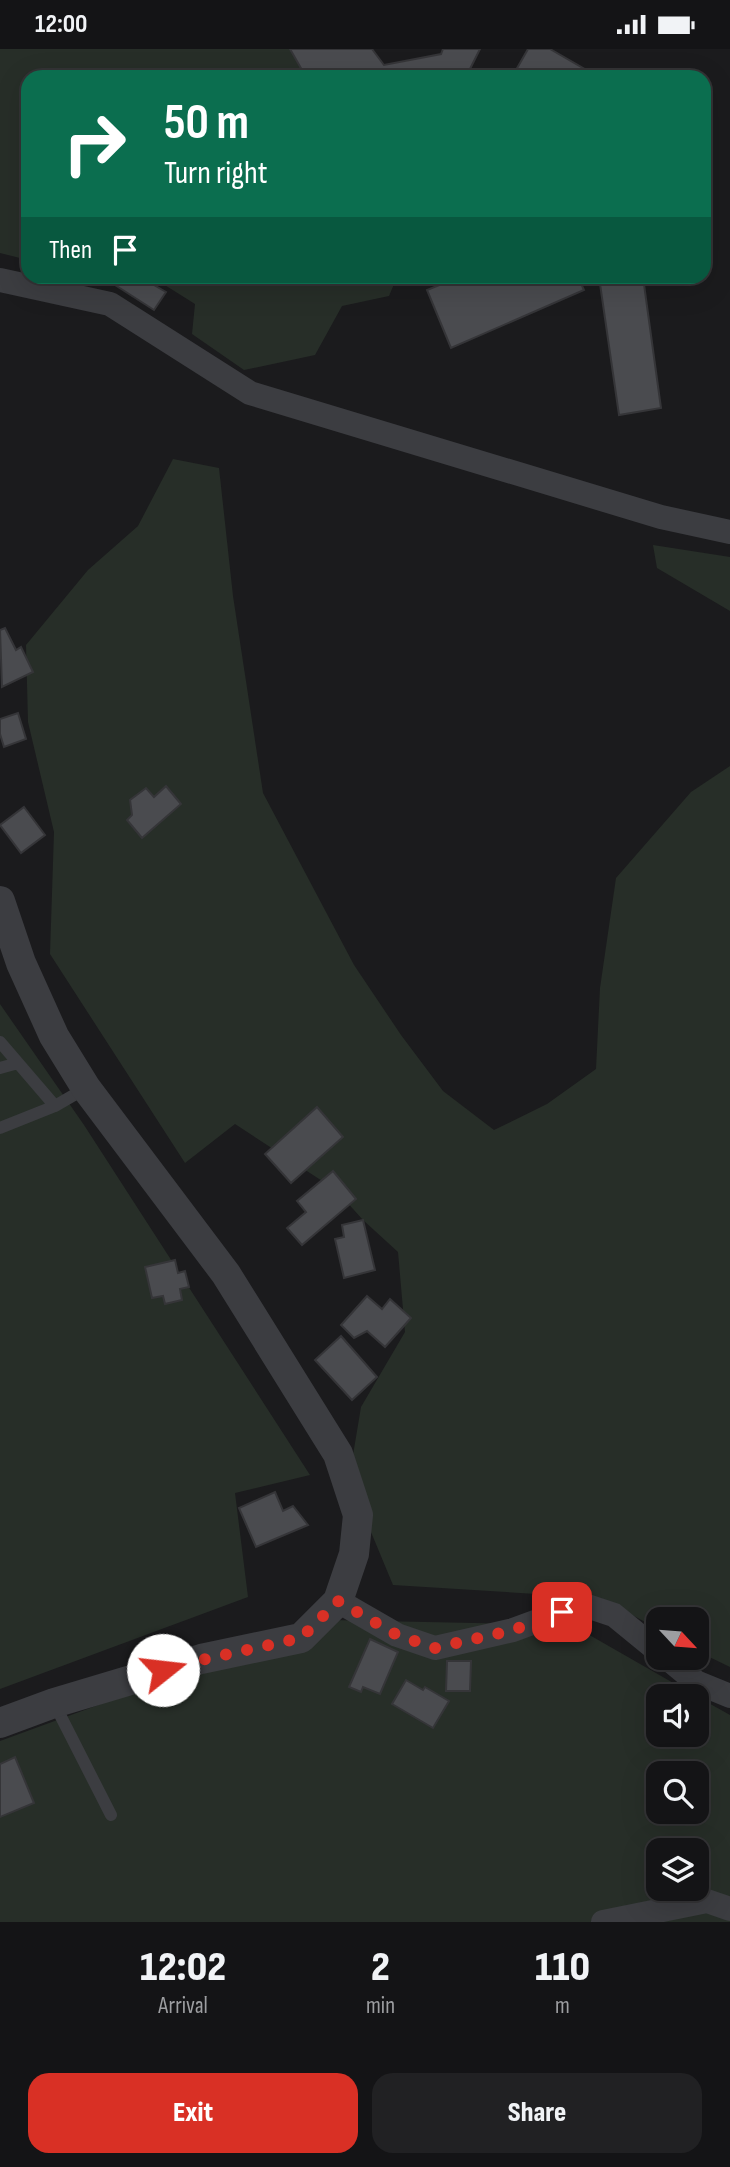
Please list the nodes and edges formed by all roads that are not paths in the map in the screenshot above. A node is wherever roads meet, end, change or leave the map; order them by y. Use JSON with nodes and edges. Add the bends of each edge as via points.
{"nodes":[{"id":1,"x":0,"y":280,"type":"edge"},
{"id":2,"x":730,"y":532,"type":"edge"},
{"id":3,"x":0,"y":901,"type":"edge"},
{"id":4,"x":0,"y":1042,"type":"edge"},
{"id":5,"x":18,"y":1063,"type":"junction"},
{"id":6,"x":0,"y":1067,"type":"edge"},
{"id":7,"x":86,"y":1088,"type":"junction"},
{"id":8,"x":55,"y":1106,"type":"junction"},
{"id":9,"x":0,"y":1128,"type":"edge"},
{"id":10,"x":338,"y":1601,"type":"junction"},
{"id":11,"x":646,"y":1641,"type":"edge"},
{"id":12,"x":682,"y":1670,"type":"edge"},
{"id":13,"x":730,"y":1696,"type":"edge"},
{"id":14,"x":54,"y":1703,"type":"junction"},
{"id":15,"x":0,"y":1723,"type":"edge"},
{"id":16,"x":111,"y":1815,"type":"dead end"},
{"id":17,"x":730,"y":1909,"type":"edge"},
{"id":18,"x":603,"y":1922,"type":"edge"}],
"edges":[{"from":1,"to":2,"type":"street","via":[[110,304],[250,393],[661,517]]},
{"from":3,"to":7,"type":"street","via":[[21,963],[54,1036]]},
{"from":4,"to":5,"type":"lane"},
{"from":5,"to":6,"type":"lane"},
{"from":5,"to":8,"type":"lane"},
{"from":7,"to":8,"type":"lane"},
{"from":7,"to":10,"type":"street","via":[[226,1274],[338,1454],[358,1514],[354,1554]]},
{"from":8,"to":9,"type":"lane"},
{"from":10,"to":11,"type":"street","via":[[397,1635],[435,1648],[587,1606],[614,1615]]},
{"from":10,"to":14,"type":"street","via":[[301,1638],[201,1660]]},
{"from":12,"to":13,"type":"street","via":[[696,1682]]},
{"from":14,"to":15,"type":"street"},
{"from":14,"to":16,"type":"lane"},
{"from":17,"to":18,"type":"street","via":[[707,1901]]}]}
